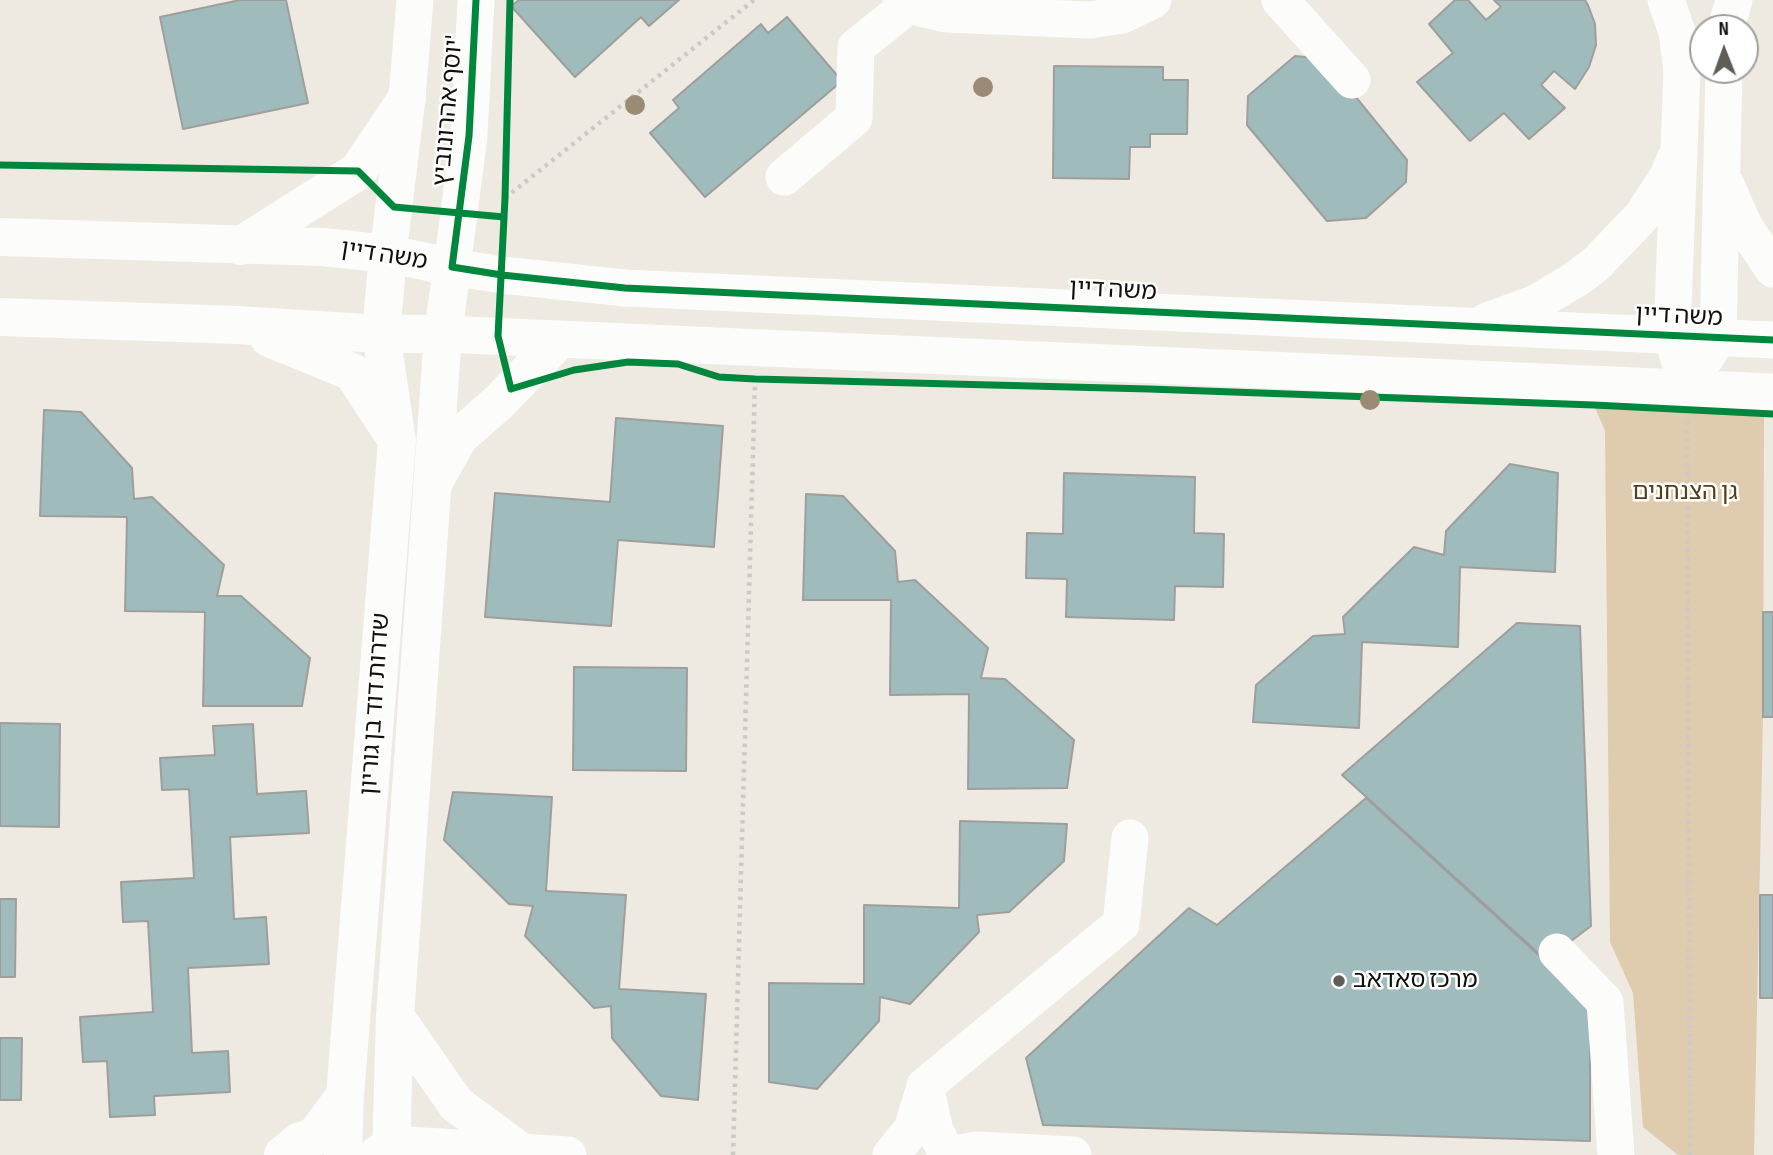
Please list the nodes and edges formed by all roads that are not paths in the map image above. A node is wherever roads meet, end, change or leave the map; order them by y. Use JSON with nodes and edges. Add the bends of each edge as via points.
{"nodes":[{"id":1,"x":415,"y":0,"type":"edge"},
{"id":2,"x":477,"y":0,"type":"edge"},
{"id":3,"x":1153,"y":0,"type":"edge"},
{"id":4,"x":1280,"y":0,"type":"edge"},
{"id":5,"x":1666,"y":0,"type":"edge"},
{"id":6,"x":905,"y":2,"type":"edge"},
{"id":7,"x":1352,"y":80,"type":"dead end"},
{"id":8,"x":1724,"y":84,"type":"edge"},
{"id":9,"x":407,"y":98,"type":"junction"},
{"id":10,"x":1680,"y":148,"type":"junction"},
{"id":11,"x":1722,"y":166,"type":"junction"},
{"id":12,"x":784,"y":177,"type":"dead end"},
{"id":13,"x":0,"y":237,"type":"edge"},
{"id":14,"x":240,"y":246,"type":"junction"},
{"id":15,"x":388,"y":254,"type":"junction"},
{"id":16,"x":452,"y":267,"type":"junction"},
{"id":17,"x":1773,"y":269,"type":"edge"},
{"id":18,"x":0,"y":317,"type":"edge"},
{"id":19,"x":238,"y":325,"type":"junction"},
{"id":20,"x":1471,"y":327,"type":"junction"},
{"id":21,"x":381,"y":334,"type":"junction"},
{"id":22,"x":443,"y":334,"type":"junction"},
{"id":23,"x":1672,"y":335,"type":"junction"},
{"id":24,"x":1718,"y":338,"type":"junction"},
{"id":25,"x":559,"y":340,"type":"junction"},
{"id":26,"x":1773,"y":340,"type":"edge"},
{"id":27,"x":1687,"y":387,"type":"junction"},
{"id":28,"x":1773,"y":392,"type":"edge"},
{"id":29,"x":397,"y":440,"type":"junction"},
{"id":30,"x":432,"y":485,"type":"junction"},
{"id":31,"x":1130,"y":838,"type":"dead end"},
{"id":32,"x":1557,"y":951,"type":"dead end"},
{"id":33,"x":395,"y":1016,"type":"junction"},
{"id":34,"x":925,"y":1086,"type":"junction"},
{"id":35,"x":345,"y":1096,"type":"junction"},
{"id":36,"x":945,"y":1147,"type":"edge"},
{"id":37,"x":520,"y":1150,"type":"junction"},
{"id":38,"x":387,"y":1151,"type":"edge"},
{"id":39,"x":283,"y":1155,"type":"edge"},
{"id":40,"x":343,"y":1155,"type":"edge"},
{"id":41,"x":568,"y":1155,"type":"edge"},
{"id":42,"x":891,"y":1155,"type":"edge"},
{"id":43,"x":1073,"y":1155,"type":"edge"},
{"id":44,"x":1616,"y":1155,"type":"edge"}],
"edges":[{"from":1,"to":9,"type":"street","name":"יוסף אהרונוביץ'"},
{"from":2,"to":16,"type":"street","name":"יוסף אהרונוביץ'","via":[[469,136]]},
{"from":3,"to":6,"type":"street","via":[[1129,13],[1096,20],[959,16]]},
{"from":4,"to":7,"type":"street"},
{"from":5,"to":10,"type":"street","via":[[1682,56]]},
{"from":6,"to":12,"type":"street","via":[[856,47],[854,118]]},
{"from":8,"to":11,"type":"street"},
{"from":9,"to":14,"type":"main road","via":[[358,171]]},
{"from":9,"to":15,"type":"street","name":"יוסף אהרונוביץ'"},
{"from":10,"to":20,"type":"street","via":[[1642,216],[1595,265],[1536,303]]},
{"from":10,"to":23,"type":"street"},
{"from":11,"to":17,"type":"street","via":[[1744,226]]},
{"from":11,"to":24,"type":"street"},
{"from":13,"to":14,"type":"main road","name":"משה דיין"},
{"from":14,"to":15,"type":"main road","name":"משה דיין"},
{"from":15,"to":16,"type":"main road","name":"משה דיין"},
{"from":15,"to":21,"type":"main road","name":"שדרות דוד בן גוריון"},
{"from":16,"to":20,"type":"street","name":"משה דיין","via":[[625,288]]},
{"from":16,"to":22,"type":"main road","name":"שדרות דוד בן גוריון"},
{"from":18,"to":19,"type":"main road"},
{"from":19,"to":21,"type":"main road"},
{"from":19,"to":29,"type":"main road","via":[[352,372]]},
{"from":20,"to":23,"type":"street","name":"משה דיין"},
{"from":21,"to":22,"type":"main road"},
{"from":21,"to":29,"type":"main road","name":"שדרות דוד בן גוריון"},
{"from":22,"to":25,"type":"street"},
{"from":22,"to":30,"type":"main road","name":"שדרות דוד בן גוריון"},
{"from":23,"to":24,"type":"street","name":"משה דיין"},
{"from":23,"to":27,"type":"street"},
{"from":24,"to":26,"type":"street","name":"משה דיין"},
{"from":24,"to":27,"type":"street"},
{"from":25,"to":27,"type":"street"},
{"from":25,"to":30,"type":"main road","via":[[459,437]]},
{"from":27,"to":28,"type":"street"},
{"from":29,"to":35,"type":"main road","name":"שדרות דוד בן גוריון"},
{"from":30,"to":33,"type":"main road","name":"שדרות דוד בן גוריון"},
{"from":31,"to":34,"type":"street","via":[[1121,924]]},
{"from":32,"to":44,"type":"street","via":[[1605,1002]]},
{"from":33,"to":37,"type":"main road","via":[[456,1104]]},
{"from":33,"to":38,"type":"main road","name":"שדרות דוד בן גוריון"},
{"from":34,"to":36,"type":"street"},
{"from":34,"to":42,"type":"street","via":[[912,1129]]},
{"from":35,"to":39,"type":"main road","via":[[314,1137],[300,1141]]},
{"from":35,"to":40,"type":"main road","name":"שדרות דוד בן גוריון"},
{"from":36,"to":43,"type":"street"},
{"from":37,"to":38,"type":"street"},
{"from":37,"to":41,"type":"street"}]}
